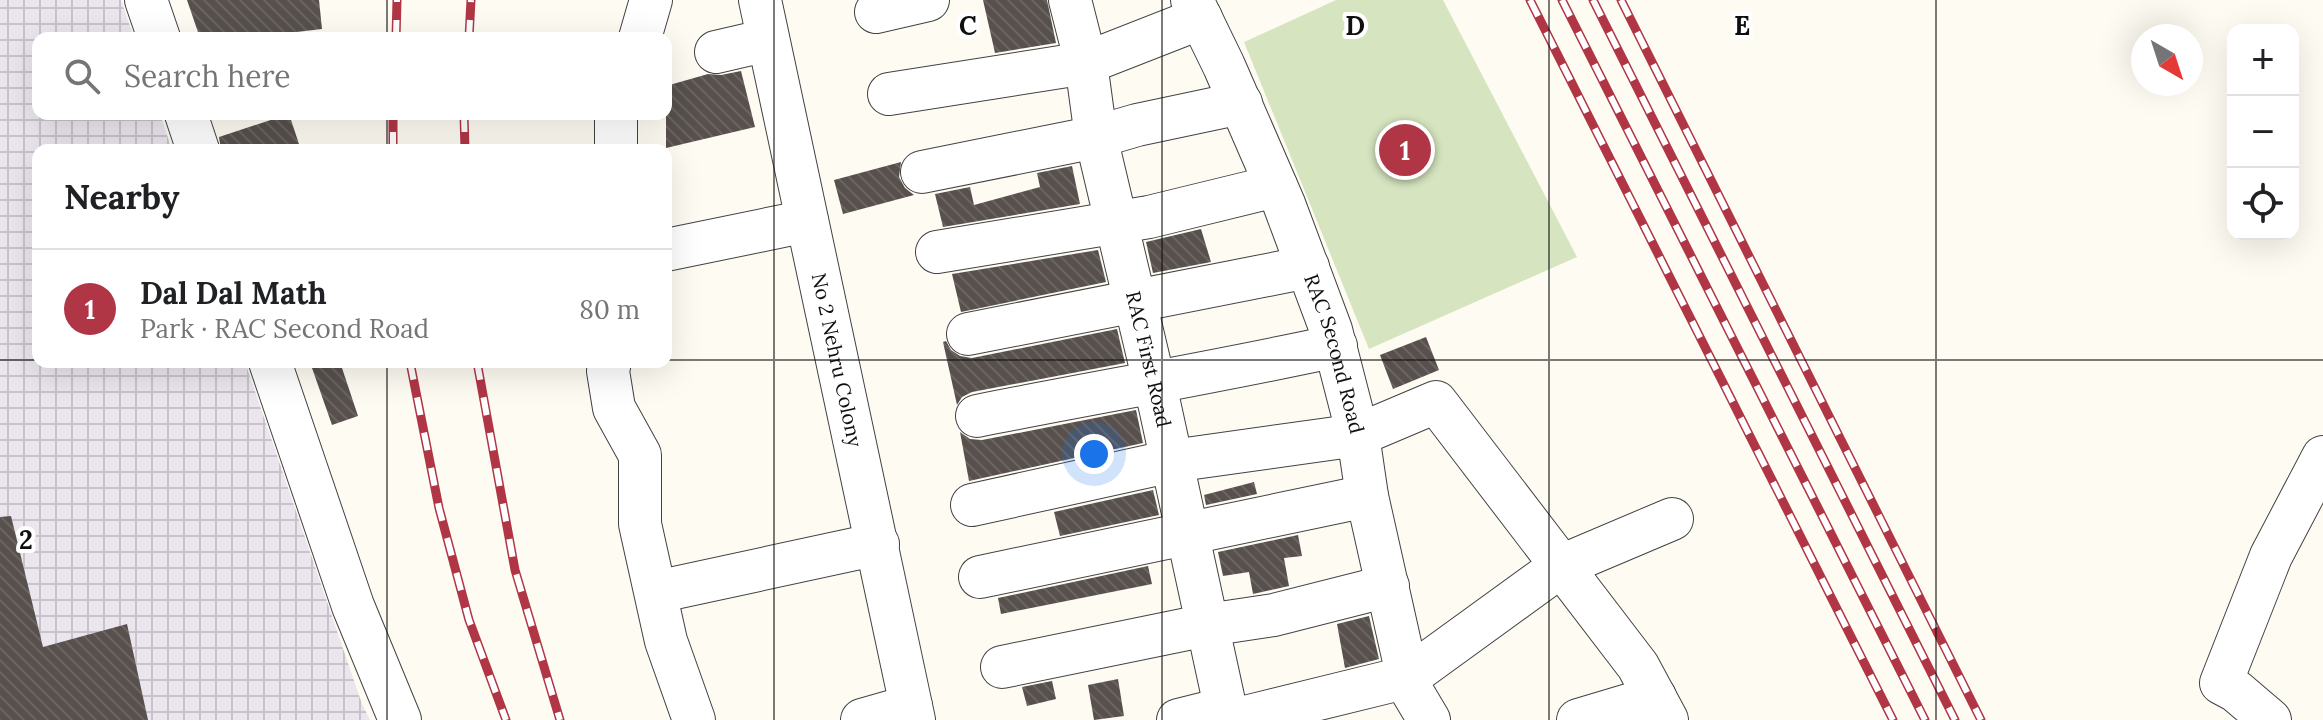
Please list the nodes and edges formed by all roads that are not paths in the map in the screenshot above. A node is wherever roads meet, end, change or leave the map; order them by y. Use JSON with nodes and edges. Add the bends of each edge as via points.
{"nodes":[{"id":1,"x":146,"y":0,"type":"edge"},
{"id":2,"x":651,"y":0,"type":"edge"},
{"id":3,"x":760,"y":0,"type":"edge"},
{"id":4,"x":928,"y":0,"type":"edge"},
{"id":5,"x":1070,"y":0,"type":"edge"},
{"id":6,"x":1197,"y":9,"type":"edge"},
{"id":7,"x":876,"y":12,"type":"dead end"},
{"id":8,"x":157,"y":32,"type":"edge"},
{"id":9,"x":642,"y":32,"type":"edge"},
{"id":10,"x":768,"y":40,"type":"junction"},
{"id":11,"x":716,"y":52,"type":"dead end"},
{"id":12,"x":1086,"y":63,"type":"junction"},
{"id":13,"x":889,"y":94,"type":"dead end"},
{"id":14,"x":1241,"y":103,"type":"junction"},
{"id":15,"x":188,"y":120,"type":"edge"},
{"id":16,"x":616,"y":120,"type":"edge"},
{"id":17,"x":1096,"y":137,"type":"junction"},
{"id":18,"x":196,"y":144,"type":"edge"},
{"id":19,"x":616,"y":144,"type":"edge"},
{"id":20,"x":922,"y":172,"type":"dead end"},
{"id":21,"x":1276,"y":186,"type":"junction"},
{"id":22,"x":807,"y":221,"type":"junction"},
{"id":23,"x":1116,"y":221,"type":"junction"},
{"id":24,"x":672,"y":249,"type":"edge"},
{"id":25,"x":937,"y":252,"type":"dead end"},
{"id":26,"x":1308,"y":267,"type":"junction"},
{"id":27,"x":1135,"y":301,"type":"junction"},
{"id":28,"x":968,"y":334,"type":"dead end"},
{"id":29,"x":1336,"y":346,"type":"junction"},
{"id":30,"x":272,"y":368,"type":"edge"},
{"id":31,"x":611,"y":368,"type":"edge"},
{"id":32,"x":1153,"y":380,"type":"junction"},
{"id":33,"x":977,"y":416,"type":"dead end"},
{"id":34,"x":1358,"y":435,"type":"junction"},
{"id":35,"x":2323,"y":457,"type":"edge"},
{"id":36,"x":1172,"y":461,"type":"junction"},
{"id":37,"x":1367,"y":496,"type":"junction"},
{"id":38,"x":972,"y":505,"type":"dead end"},
{"id":39,"x":1672,"y":519,"type":"dead end"},
{"id":40,"x":1186,"y":535,"type":"junction"},
{"id":41,"x":878,"y":544,"type":"junction"},
{"id":42,"x":1561,"y":566,"type":"junction"},
{"id":43,"x":980,"y":577,"type":"dead end"},
{"id":44,"x":1388,"y":586,"type":"junction"},
{"id":45,"x":656,"y":592,"type":"junction"},
{"id":46,"x":1207,"y":625,"type":"junction"},
{"id":47,"x":1002,"y":667,"type":"dead end"},
{"id":48,"x":1408,"y":677,"type":"junction"},
{"id":49,"x":1661,"y":709,"type":"edge"},
{"id":50,"x":912,"y":713,"type":"edge"},
{"id":51,"x":1229,"y":716,"type":"edge"},
{"id":52,"x":400,"y":720,"type":"edge"},
{"id":53,"x":694,"y":720,"type":"edge"},
{"id":54,"x":862,"y":720,"type":"edge"},
{"id":55,"x":1178,"y":720,"type":"edge"},
{"id":56,"x":1429,"y":720,"type":"edge"},
{"id":57,"x":1578,"y":720,"type":"edge"},
{"id":58,"x":2270,"y":720,"type":"edge"}],
"edges":[{"from":1,"to":8,"type":"street"},
{"from":2,"to":9,"type":"street"},
{"from":3,"to":10,"type":"street","name":"No 2 Nehru Colony"},
{"from":4,"to":7,"type":"street"},
{"from":5,"to":12,"type":"street","name":"RAC First Road"},
{"from":6,"to":12,"type":"street"},
{"from":6,"to":14,"type":"street","name":"RAC Second Road"},
{"from":10,"to":11,"type":"street"},
{"from":10,"to":22,"type":"street","name":"No 2 Nehru Colony"},
{"from":12,"to":13,"type":"street"},
{"from":12,"to":17,"type":"street","name":"RAC First Road"},
{"from":14,"to":17,"type":"street"},
{"from":14,"to":21,"type":"street","name":"RAC Second Road"},
{"from":15,"to":18,"type":"street"},
{"from":16,"to":19,"type":"street"},
{"from":17,"to":20,"type":"street"},
{"from":17,"to":23,"type":"street","name":"RAC First Road"},
{"from":21,"to":23,"type":"street"},
{"from":21,"to":26,"type":"street","name":"RAC Second Road"},
{"from":22,"to":24,"type":"street"},
{"from":22,"to":41,"type":"street","name":"No 2 Nehru Colony"},
{"from":23,"to":25,"type":"street"},
{"from":23,"to":27,"type":"street","name":"RAC First Road"},
{"from":26,"to":27,"type":"street"},
{"from":26,"to":29,"type":"street","name":"RAC Second Road"},
{"from":27,"to":28,"type":"street"},
{"from":27,"to":32,"type":"street","name":"RAC First Road"},
{"from":29,"to":32,"type":"street","via":[[1214,373]]},
{"from":29,"to":34,"type":"street","name":"RAC Second Road"},
{"from":30,"to":52,"type":"street","via":[[353,606]]},
{"from":31,"to":45,"type":"street","via":[[614,408],[640,455],[640,524]]},
{"from":32,"to":33,"type":"street"},
{"from":32,"to":36,"type":"street","name":"RAC First Road"},
{"from":34,"to":36,"type":"street"},
{"from":34,"to":37,"type":"street","name":"RAC Second Road"},
{"from":34,"to":42,"type":"street","via":[[1436,402]]},
{"from":35,"to":58,"type":"street","via":[[2271,556],[2221,683]]},
{"from":36,"to":38,"type":"street"},
{"from":36,"to":40,"type":"street","name":"RAC First Road"},
{"from":37,"to":40,"type":"street"},
{"from":37,"to":44,"type":"street","name":"RAC Second Road"},
{"from":39,"to":42,"type":"street"},
{"from":40,"to":43,"type":"street"},
{"from":40,"to":46,"type":"street","name":"RAC First Road"},
{"from":41,"to":45,"type":"street"},
{"from":41,"to":50,"type":"street","name":"No 2 Nehru Colony"},
{"from":42,"to":48,"type":"street"},
{"from":42,"to":49,"type":"street","via":[[1638,666]]},
{"from":44,"to":46,"type":"street","via":[[1274,615]]},
{"from":44,"to":48,"type":"street","name":"RAC Second Road"},
{"from":45,"to":53,"type":"street","via":[[666,641]]},
{"from":46,"to":47,"type":"street"},
{"from":46,"to":51,"type":"street","name":"RAC First Road"},
{"from":48,"to":51,"type":"street"},
{"from":48,"to":56,"type":"street","name":"RAC Second Road"},
{"from":49,"to":57,"type":"street"},
{"from":50,"to":54,"type":"street"},
{"from":51,"to":55,"type":"street"}]}
